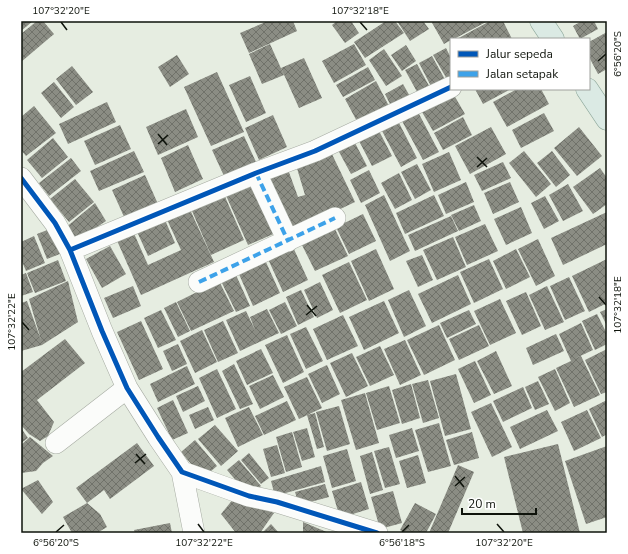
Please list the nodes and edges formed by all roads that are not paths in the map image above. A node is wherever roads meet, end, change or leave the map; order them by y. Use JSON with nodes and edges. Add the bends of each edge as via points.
{"nodes":[{"id":1,"x":541,"y":21,"type":"edge"},
{"id":2,"x":552,"y":38,"type":"edge"},
{"id":3,"x":450,"y":87,"type":"edge"},
{"id":4,"x":588,"y":90,"type":"edge"},
{"id":5,"x":607,"y":119,"type":"edge"},
{"id":6,"x":256,"y":173,"type":"junction"},
{"id":7,"x":21,"y":178,"type":"edge"},
{"id":8,"x":335,"y":218,"type":"dead end"},
{"id":9,"x":288,"y":241,"type":"junction"},
{"id":10,"x":70,"y":250,"type":"junction"},
{"id":11,"x":199,"y":282,"type":"dead end"},
{"id":12,"x":128,"y":388,"type":"junction"},
{"id":13,"x":56,"y":443,"type":"dead end"},
{"id":14,"x":182,"y":472,"type":"junction"},
{"id":15,"x":194,"y":533,"type":"edge"},
{"id":16,"x":375,"y":533,"type":"edge"}],
"edges":[{"from":1,"to":2,"type":"main road"},
{"from":3,"to":6,"type":"street","via":[[314,151]]},
{"from":4,"to":5,"type":"main road"},
{"from":6,"to":9,"type":"street"},
{"from":6,"to":10,"type":"street"},
{"from":7,"to":10,"type":"street","via":[[55,223]]},
{"from":8,"to":9,"type":"street"},
{"from":9,"to":11,"type":"street"},
{"from":10,"to":12,"type":"street"},
{"from":12,"to":13,"type":"street"},
{"from":12,"to":14,"type":"street"},
{"from":14,"to":15,"type":"street"},
{"from":14,"to":16,"type":"street","via":[[249,496],[277,502]]}]}
